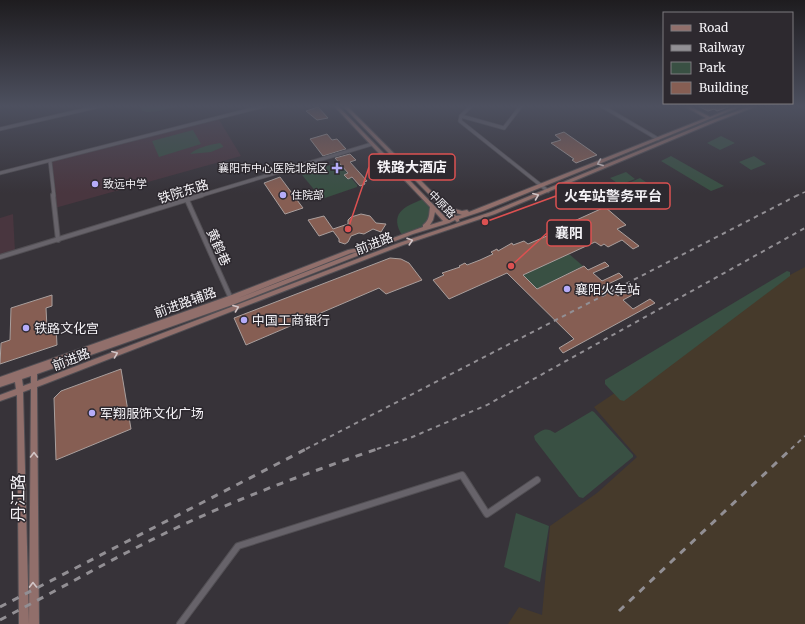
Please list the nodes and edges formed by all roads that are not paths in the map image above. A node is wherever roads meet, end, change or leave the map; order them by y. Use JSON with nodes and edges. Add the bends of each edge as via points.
{"nodes":[{"id":1,"x":151,"y":135,"type":"edge"},
{"id":2,"x":360,"y":135,"type":"edge"},
{"id":3,"x":361,"y":135,"type":"edge"},
{"id":4,"x":373,"y":135,"type":"edge"},
{"id":5,"x":378,"y":135,"type":"edge"},
{"id":6,"x":477,"y":135,"type":"edge"},
{"id":7,"x":651,"y":135,"type":"edge"},
{"id":8,"x":668,"y":135,"type":"edge"},
{"id":9,"x":675,"y":135,"type":"edge"},
{"id":10,"x":658,"y":139,"type":"junction"},
{"id":11,"x":370,"y":145,"type":"junction"},
{"id":12,"x":50,"y":161,"type":"junction"},
{"id":13,"x":0,"y":173,"type":"edge"},
{"id":14,"x":542,"y":186,"type":"junction"},
{"id":15,"x":548,"y":190,"type":"junction"},
{"id":16,"x":428,"y":191,"type":"junction"},
{"id":17,"x":187,"y":200,"type":"junction"},
{"id":18,"x":432,"y":207,"type":"junction"},
{"id":19,"x":445,"y":208,"type":"junction"},
{"id":20,"x":481,"y":210,"type":"junction"},
{"id":21,"x":455,"y":218,"type":"junction"},
{"id":22,"x":445,"y":221,"type":"junction"},
{"id":23,"x":461,"y":224,"type":"junction"},
{"id":24,"x":452,"y":227,"type":"junction"},
{"id":25,"x":411,"y":234,"type":"junction"},
{"id":26,"x":58,"y":240,"type":"junction"},
{"id":27,"x":377,"y":247,"type":"joint"},
{"id":28,"x":0,"y":257,"type":"edge"},
{"id":29,"x":232,"y":300,"type":"junction"},
{"id":30,"x":34,"y":372,"type":"junction"},
{"id":31,"x":18,"y":378,"type":"junction"},
{"id":32,"x":0,"y":380,"type":"edge"},
{"id":33,"x":0,"y":384,"type":"edge"},
{"id":34,"x":34,"y":386,"type":"junction"},
{"id":35,"x":20,"y":391,"type":"junction"},
{"id":36,"x":0,"y":398,"type":"edge"},
{"id":37,"x":537,"y":480,"type":"dead end"},
{"id":38,"x":24,"y":624,"type":"edge"},
{"id":39,"x":34,"y":624,"type":"edge"},
{"id":40,"x":180,"y":624,"type":"edge"}],
"edges":[{"from":1,"to":12,"type":"street"},
{"from":2,"to":11,"type":"main road"},
{"from":3,"to":11,"type":"main road","name":"中原路"},
{"from":4,"to":16,"type":"main road","name":"中原路"},
{"from":5,"to":16,"type":"main road","via":[[428,186]]},
{"from":6,"to":14,"type":"street"},
{"from":7,"to":10,"type":"street"},
{"from":8,"to":10,"type":"main road","name":"前进路"},
{"from":9,"to":15,"type":"main road","name":"前进路"},
{"from":10,"to":14,"type":"main road","name":"前进路","one_way":true},
{"from":11,"to":17,"type":"street","name":"铁院东路"},
{"from":11,"to":18,"type":"main road","name":"中原路"},
{"from":12,"to":13,"type":"street"},
{"from":12,"to":26,"type":"street"},
{"from":14,"to":15,"type":"street"},
{"from":14,"to":20,"type":"main road","name":"前进路"},
{"from":23,"to":15,"type":"main road","name":"前进路","one_way":true},
{"from":16,"to":19,"type":"main road","name":"中原路"},
{"from":17,"to":26,"type":"street","name":"铁院东路"},
{"from":17,"to":29,"type":"street","name":"黄鹤巷"},
{"from":18,"to":22,"type":"main road","name":"中原路"},
{"from":18,"to":25,"type":"main road","via":[[433,217],[429,224]]},
{"from":19,"to":20,"type":"main road","via":[[462,212]]},
{"from":19,"to":21,"type":"main road","name":"中原路"},
{"from":20,"to":21,"type":"main road","name":"前进路"},
{"from":21,"to":22,"type":"main road","name":"前进路"},
{"from":21,"to":23,"type":"main road","name":"中原路"},
{"from":22,"to":24,"type":"main road","name":"中原路"},
{"from":22,"to":25,"type":"main road","name":"前进路"},
{"from":23,"to":24,"type":"main road","name":"前进路"},
{"from":34,"to":24,"type":"main road","name":"前进路","one_way":true,"via":[[398,245]]},
{"from":25,"to":27,"type":"main road","name":"前进路"},
{"from":26,"to":28,"type":"street","name":"铁院东路"},
{"from":27,"to":29,"type":"main road","name":"前进路辅路","via":[[350,251]]},
{"from":29,"to":30,"type":"main road","name":"前进路"},
{"from":29,"to":32,"type":"main road","name":"前进路辅路"},
{"from":30,"to":31,"type":"main road","name":"前进路"},
{"from":30,"to":34,"type":"main road","name":"丹江路"},
{"from":31,"to":33,"type":"main road","name":"前进路"},
{"from":31,"to":35,"type":"main road","name":"丹江路"},
{"from":34,"to":35,"type":"main road","name":"前进路"},
{"from":39,"to":34,"type":"main road","name":"丹江路","one_way":true},
{"from":35,"to":36,"type":"main road","name":"前进路"},
{"from":35,"to":38,"type":"main road","name":"丹江路"},
{"from":37,"to":40,"type":"street","via":[[487,514],[462,475],[238,546]]}]}
